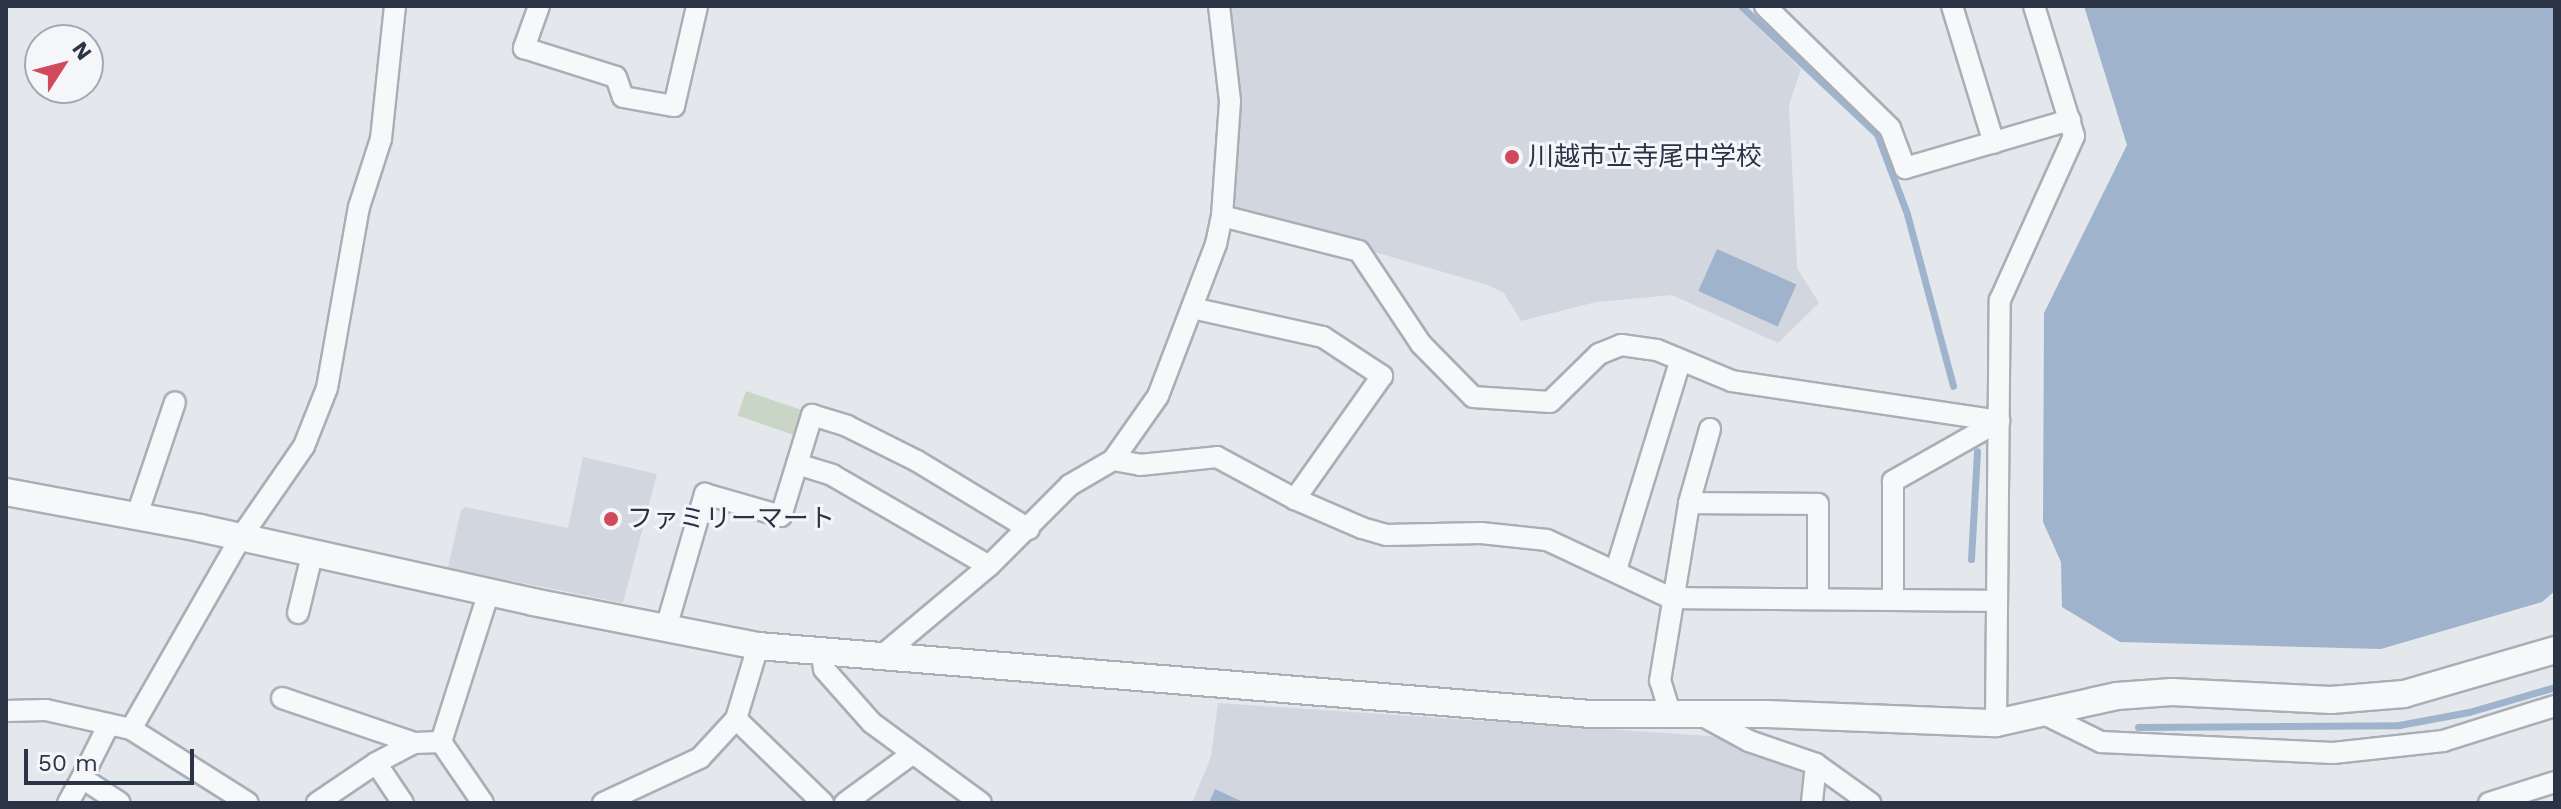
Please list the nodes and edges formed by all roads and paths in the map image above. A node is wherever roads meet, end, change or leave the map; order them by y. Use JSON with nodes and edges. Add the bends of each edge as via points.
{"nodes":[{"id":1,"x":395,"y":6,"type":"edge"},
{"id":2,"x":539,"y":6,"type":"edge"},
{"id":3,"x":697,"y":6,"type":"edge"},
{"id":4,"x":1219,"y":6,"type":"edge"},
{"id":5,"x":1765,"y":6,"type":"edge"},
{"id":6,"x":1952,"y":6,"type":"edge"},
{"id":7,"x":2034,"y":6,"type":"edge"},
{"id":8,"x":2070,"y":120,"type":"junction"},
{"id":9,"x":1994,"y":143,"type":"junction"},
{"id":10,"x":1222,"y":216,"type":"junction"},
{"id":11,"x":1192,"y":308,"type":"junction"},
{"id":12,"x":1680,"y":362,"type":"junction"},
{"id":13,"x":175,"y":402,"type":"dead end"},
{"id":14,"x":1999,"y":421,"type":"junction"},
{"id":15,"x":1710,"y":429,"type":"dead end"},
{"id":16,"x":1113,"y":460,"type":"junction"},
{"id":17,"x":797,"y":464,"type":"junction"},
{"id":18,"x":6,"y":492,"type":"edge"},
{"id":19,"x":1295,"y":499,"type":"junction"},
{"id":20,"x":1689,"y":503,"type":"junction"},
{"id":21,"x":136,"y":518,"type":"junction"},
{"id":22,"x":1029,"y":529,"type":"junction"},
{"id":23,"x":241,"y":537,"type":"junction"},
{"id":24,"x":312,"y":555,"type":"junction"},
{"id":25,"x":989,"y":566,"type":"junction"},
{"id":26,"x":1616,"y":570,"type":"junction"},
{"id":27,"x":489,"y":592,"type":"junction"},
{"id":28,"x":1671,"y":598,"type":"junction"},
{"id":29,"x":1818,"y":599,"type":"junction"},
{"id":30,"x":1893,"y":600,"type":"junction"},
{"id":31,"x":1997,"y":601,"type":"junction"},
{"id":32,"x":298,"y":613,"type":"dead end"},
{"id":33,"x":666,"y":628,"type":"junction"},
{"id":34,"x":758,"y":646,"type":"junction"},
{"id":35,"x":2555,"y":650,"type":"edge"},
{"id":36,"x":822,"y":653,"type":"junction"},
{"id":37,"x":884,"y":654,"type":"junction"},
{"id":38,"x":282,"y":698,"type":"dead end"},
{"id":39,"x":2555,"y":706,"type":"edge"},
{"id":40,"x":6,"y":711,"type":"edge"},
{"id":41,"x":2042,"y":713,"type":"junction"},
{"id":42,"x":1701,"y":715,"type":"junction"},
{"id":43,"x":1671,"y":716,"type":"junction"},
{"id":44,"x":736,"y":719,"type":"junction"},
{"id":45,"x":1996,"y":723,"type":"junction"},
{"id":46,"x":108,"y":726,"type":"junction"},
{"id":47,"x":131,"y":729,"type":"junction"},
{"id":48,"x":441,"y":742,"type":"junction"},
{"id":49,"x":414,"y":743,"type":"junction"},
{"id":50,"x":912,"y":754,"type":"junction"},
{"id":51,"x":376,"y":763,"type":"junction"},
{"id":52,"x":1816,"y":764,"type":"junction"},
{"id":53,"x":82,"y":778,"type":"junction"},
{"id":54,"x":2555,"y":782,"type":"edge"},
{"id":55,"x":240,"y":801,"type":"edge"},
{"id":56,"x":68,"y":803,"type":"edge"},
{"id":57,"x":120,"y":803,"type":"edge"},
{"id":58,"x":317,"y":803,"type":"edge"},
{"id":59,"x":403,"y":803,"type":"edge"},
{"id":60,"x":483,"y":803,"type":"edge"},
{"id":61,"x":603,"y":803,"type":"edge"},
{"id":62,"x":823,"y":803,"type":"edge"},
{"id":63,"x":845,"y":803,"type":"edge"},
{"id":64,"x":981,"y":803,"type":"edge"},
{"id":65,"x":1812,"y":803,"type":"edge"},
{"id":66,"x":1870,"y":803,"type":"edge"},
{"id":67,"x":2489,"y":803,"type":"edge"}],
"edges":[{"from":1,"to":23,"type":"street","via":[[381,139],[359,207],[327,388],[304,446]]},
{"from":2,"to":3,"type":"street","via":[[524,48],[616,77],[623,97],[674,106]]},
{"from":4,"to":10,"type":"street","via":[[1230,101]]},
{"from":5,"to":9,"type":"street","via":[[1890,128],[1905,168]]},
{"from":6,"to":9,"type":"street"},
{"from":7,"to":8,"type":"street"},
{"from":8,"to":9,"type":"street"},
{"from":8,"to":14,"type":"street","via":[[2074,136],[2000,300]]},
{"from":10,"to":11,"type":"street"},
{"from":10,"to":12,"type":"street","via":[[1359,251],[1421,344],[1473,397],[1550,402],[1599,354],[1621,345],[1657,350]]},
{"from":11,"to":16,"type":"street","via":[[1158,396]]},
{"from":11,"to":19,"type":"street","via":[[1323,337],[1382,376]]},
{"from":12,"to":14,"type":"street","via":[[1732,381]]},
{"from":12,"to":26,"type":"street"},
{"from":13,"to":21,"type":"street"},
{"from":14,"to":30,"type":"street","via":[[1893,481]]},
{"from":14,"to":31,"type":"street"},
{"from":15,"to":20,"type":"street"},
{"from":16,"to":19,"type":"street","via":[[1140,465],[1217,457]]},
{"from":16,"to":22,"type":"street","via":[[1070,485]]},
{"from":17,"to":22,"type":"street","via":[[812,415],[917,461]]},
{"from":17,"to":25,"type":"street","via":[[832,475]]},
{"from":17,"to":33,"type":"street","via":[[781,516],[705,494]]},
{"from":18,"to":21,"type":"street"},
{"from":19,"to":26,"type":"street","via":[[1386,535],[1481,533],[1547,540]]},
{"from":20,"to":28,"type":"street"},
{"from":20,"to":29,"type":"street","via":[[1818,504]]},
{"from":21,"to":23,"type":"street"},
{"from":22,"to":25,"type":"street"},
{"from":23,"to":24,"type":"street"},
{"from":23,"to":47,"type":"street"},
{"from":24,"to":27,"type":"street"},
{"from":24,"to":32,"type":"street"},
{"from":25,"to":37,"type":"street"},
{"from":26,"to":28,"type":"street"},
{"from":27,"to":33,"type":"street"},
{"from":27,"to":48,"type":"street"},
{"from":28,"to":29,"type":"street"},
{"from":28,"to":43,"type":"street","via":[[1660,681]]},
{"from":29,"to":30,"type":"street"},
{"from":30,"to":31,"type":"street"},
{"from":31,"to":45,"type":"street"},
{"from":33,"to":34,"type":"street"},
{"from":34,"to":36,"type":"street"},
{"from":34,"to":44,"type":"street"},
{"from":35,"to":41,"type":"street","via":[[2404,694],[2331,700],[2172,692],[2117,696]]},
{"from":36,"to":37,"type":"street"},
{"from":36,"to":50,"type":"street","via":[[824,669],[872,723]]},
{"from":37,"to":43,"type":"street","via":[[1361,697]]},
{"from":38,"to":49,"type":"street"},
{"from":39,"to":41,"type":"street","via":[[2443,741],[2333,753],[2101,742]]},
{"from":40,"to":46,"type":"street","via":[[46,710]]},
{"from":41,"to":45,"type":"street"},
{"from":42,"to":43,"type":"street"},
{"from":42,"to":45,"type":"street"},
{"from":42,"to":52,"type":"street","via":[[1749,741]]},
{"from":44,"to":61,"type":"street","via":[[700,758]]},
{"from":44,"to":62,"type":"street"},
{"from":46,"to":47,"type":"street"},
{"from":46,"to":53,"type":"street"},
{"from":47,"to":55,"type":"street"},
{"from":48,"to":49,"type":"street"},
{"from":48,"to":60,"type":"street"},
{"from":49,"to":51,"type":"street"},
{"from":50,"to":63,"type":"street"},
{"from":50,"to":64,"type":"street"},
{"from":51,"to":58,"type":"street"},
{"from":51,"to":59,"type":"street"},
{"from":52,"to":65,"type":"street"},
{"from":52,"to":66,"type":"street"},
{"from":53,"to":56,"type":"street"},
{"from":53,"to":57,"type":"street"},
{"from":54,"to":67,"type":"street"}]}
